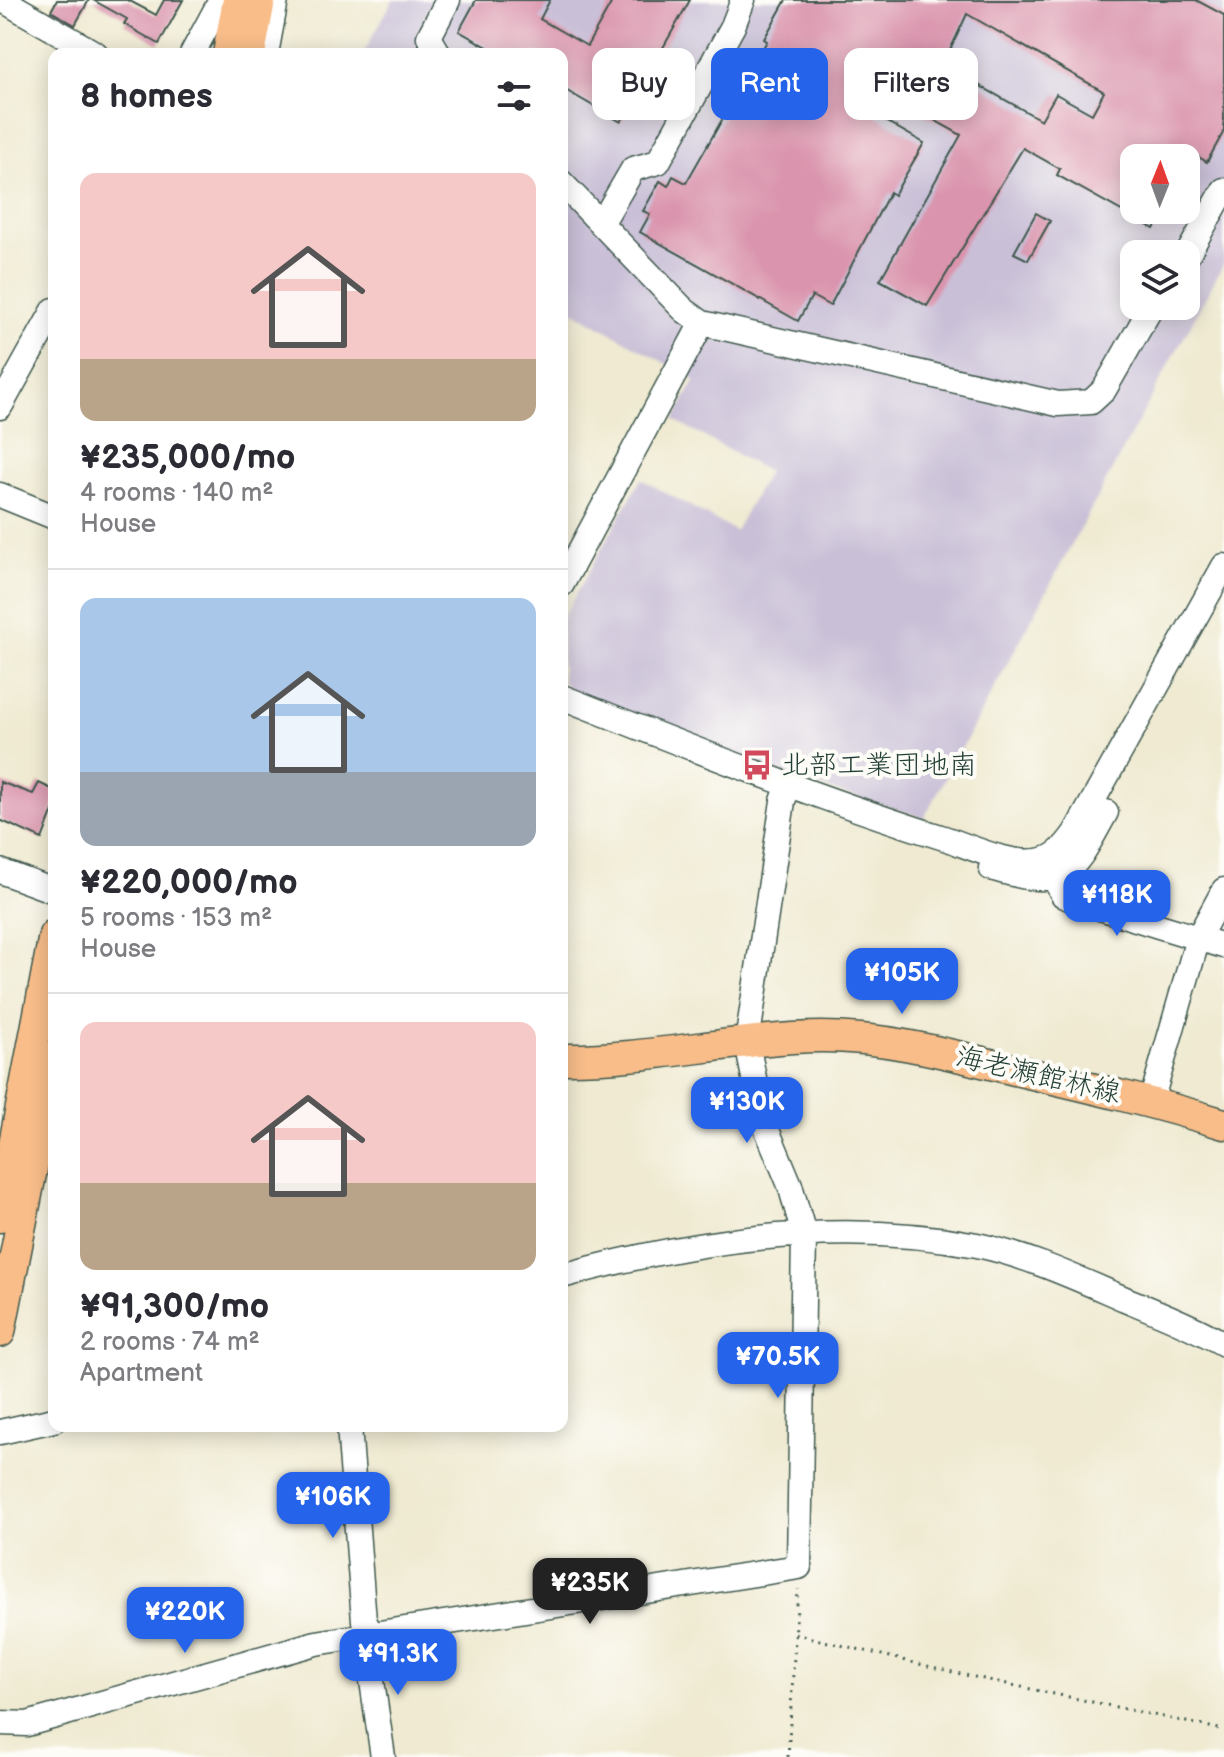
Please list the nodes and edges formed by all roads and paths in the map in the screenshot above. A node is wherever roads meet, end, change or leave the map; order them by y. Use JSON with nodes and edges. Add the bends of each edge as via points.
{"nodes":[{"id":1,"x":3,"y":0,"type":"edge"},
{"id":2,"x":221,"y":0,"type":"edge"},
{"id":3,"x":238,"y":0,"type":"edge"},
{"id":4,"x":260,"y":0,"type":"edge"},
{"id":5,"x":276,"y":0,"type":"edge"},
{"id":6,"x":448,"y":0,"type":"edge"},
{"id":7,"x":743,"y":0,"type":"edge"},
{"id":8,"x":86,"y":48,"type":"edge"},
{"id":9,"x":195,"y":48,"type":"edge"},
{"id":10,"x":229,"y":48,"type":"edge"},
{"id":11,"x":251,"y":48,"type":"edge"},
{"id":12,"x":267,"y":48,"type":"edge"},
{"id":13,"x":435,"y":48,"type":"edge"},
{"id":14,"x":568,"y":189,"type":"edge"},
{"id":15,"x":1224,"y":190,"type":"edge"},
{"id":16,"x":601,"y":224,"type":"junction"},
{"id":17,"x":1196,"y":240,"type":"edge"},
{"id":18,"x":48,"y":318,"type":"edge"},
{"id":19,"x":1144,"y":320,"type":"edge"},
{"id":20,"x":702,"y":323,"type":"junction"},
{"id":21,"x":10,"y":369,"type":"edge"},
{"id":22,"x":0,"y":407,"type":"edge"},
{"id":23,"x":0,"y":495,"type":"edge"},
{"id":24,"x":48,"y":515,"type":"edge"},
{"id":25,"x":1224,"y":566,"type":"edge"},
{"id":26,"x":568,"y":573,"type":"edge"},
{"id":27,"x":1224,"y":600,"type":"edge"},
{"id":28,"x":568,"y":700,"type":"edge"},
{"id":29,"x":568,"y":716,"type":"edge"},
{"id":30,"x":786,"y":794,"type":"junction"},
{"id":31,"x":0,"y":871,"type":"edge"},
{"id":32,"x":1054,"y":878,"type":"junction"},
{"id":33,"x":48,"y":889,"type":"edge"},
{"id":34,"x":1224,"y":890,"type":"edge"},
{"id":35,"x":1198,"y":938,"type":"junction"},
{"id":36,"x":1224,"y":946,"type":"edge"},
{"id":37,"x":48,"y":966,"type":"edge"},
{"id":38,"x":747,"y":1043,"type":"junction"},
{"id":39,"x":568,"y":1059,"type":"edge"},
{"id":40,"x":48,"y":1088,"type":"edge"},
{"id":41,"x":1151,"y":1102,"type":"junction"},
{"id":42,"x":1224,"y":1124,"type":"edge"},
{"id":43,"x":0,"y":1217,"type":"edge"},
{"id":44,"x":804,"y":1234,"type":"junction"},
{"id":45,"x":568,"y":1275,"type":"edge"},
{"id":46,"x":0,"y":1332,"type":"edge"},
{"id":47,"x":1224,"y":1344,"type":"edge"},
{"id":48,"x":48,"y":1421,"type":"edge"},
{"id":49,"x":0,"y":1432,"type":"edge"},
{"id":50,"x":349,"y":1432,"type":"edge"},
{"id":51,"x":799,"y":1567,"type":"junction"},
{"id":52,"x":795,"y":1634,"type":"junction"},
{"id":53,"x":373,"y":1636,"type":"junction"},
{"id":54,"x":0,"y":1723,"type":"edge"},
{"id":55,"x":1224,"y":1730,"type":"edge"},
{"id":56,"x":383,"y":1757,"type":"edge"},
{"id":57,"x":788,"y":1757,"type":"edge"}],
"edges":[{"from":1,"to":8,"type":"street"},
{"from":2,"to":9,"type":"street"},
{"from":3,"to":10,"type":"main road"},
{"from":4,"to":11,"type":"main road"},
{"from":5,"to":12,"type":"street"},
{"from":6,"to":13,"type":"street","via":[[429,37]]},
{"from":7,"to":16,"type":"street","via":[[658,162],[633,169]]},
{"from":14,"to":16,"type":"street"},
{"from":15,"to":17,"type":"street"},
{"from":16,"to":20,"type":"street"},
{"from":18,"to":21,"type":"street"},
{"from":19,"to":20,"type":"street","via":[[1104,390],[1091,402],[1074,405]]},
{"from":20,"to":26,"type":"street"},
{"from":21,"to":22,"type":"street"},
{"from":23,"to":24,"type":"street"},
{"from":25,"to":30,"type":"street","via":[[1091,806],[1063,849],[1050,859],[1018,861]]},
{"from":27,"to":32,"type":"street","via":[[1084,852]]},
{"from":28,"to":30,"type":"street"},
{"from":29,"to":30,"type":"street"},
{"from":30,"to":32,"type":"street","via":[[1025,878]]},
{"from":30,"to":38,"type":"street"},
{"from":31,"to":33,"type":"street"},
{"from":32,"to":35,"type":"street","via":[[1071,899]]},
{"from":34,"to":35,"type":"street"},
{"from":35,"to":36,"type":"street"},
{"from":35,"to":41,"type":"street"},
{"from":37,"to":43,"type":"main road"},
{"from":38,"to":39,"type":"main road","name":"海老瀬館林線"},
{"from":38,"to":41,"type":"main road","name":"海老瀬館林線","via":[[819,1037],[907,1044]]},
{"from":38,"to":44,"type":"street","via":[[762,1118]]},
{"from":40,"to":46,"type":"main road"},
{"from":41,"to":42,"type":"main road","name":"海老瀬館林線"},
{"from":44,"to":45,"type":"street","via":[[680,1248]]},
{"from":44,"to":47,"type":"street","via":[[886,1233],[991,1249],[1046,1264]]},
{"from":44,"to":51,"type":"street"},
{"from":48,"to":49,"type":"street"},
{"from":50,"to":53,"type":"street","via":[[364,1621]]},
{"from":51,"to":52,"type":"path"},
{"from":51,"to":53,"type":"street"},
{"from":52,"to":55,"type":"path"},
{"from":52,"to":57,"type":"path"},
{"from":53,"to":54,"type":"street","via":[[316,1643],[27,1724]]},
{"from":53,"to":56,"type":"street","via":[[368,1653]]}]}
